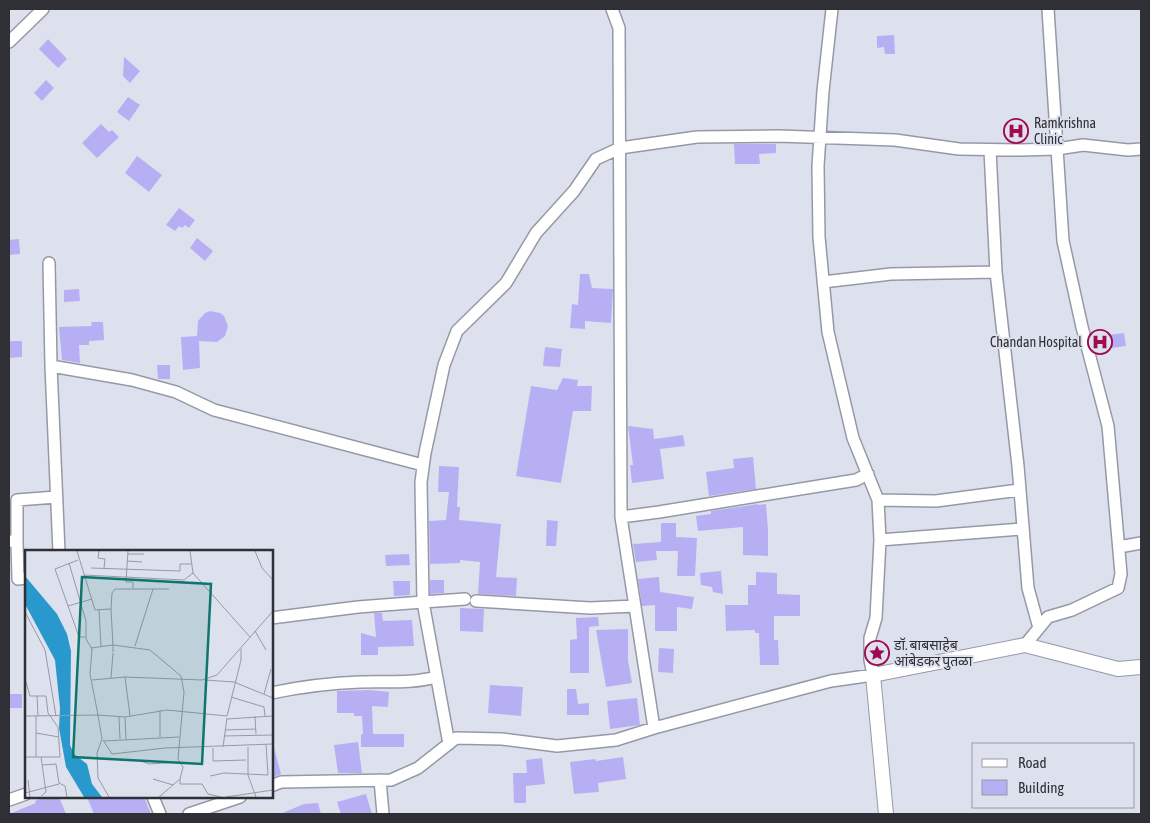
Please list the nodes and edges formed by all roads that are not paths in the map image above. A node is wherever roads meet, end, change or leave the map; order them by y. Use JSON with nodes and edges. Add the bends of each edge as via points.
{"nodes":[{"id":1,"x":43,"y":9,"type":"edge"},
{"id":2,"x":612,"y":9,"type":"edge"},
{"id":3,"x":618,"y":9,"type":"edge"},
{"id":4,"x":832,"y":9,"type":"edge"},
{"id":5,"x":1048,"y":9,"type":"edge"},
{"id":6,"x":619,"y":28,"type":"junction"},
{"id":7,"x":9,"y":42,"type":"edge"},
{"id":8,"x":820,"y":138,"type":"junction"},
{"id":9,"x":620,"y":148,"type":"junction"},
{"id":10,"x":1057,"y":149,"type":"junction"},
{"id":11,"x":1141,"y":149,"type":"edge"},
{"id":12,"x":990,"y":150,"type":"junction"},
{"id":13,"x":49,"y":263,"type":"dead end"},
{"id":14,"x":996,"y":272,"type":"junction"},
{"id":15,"x":823,"y":282,"type":"junction"},
{"id":16,"x":51,"y":366,"type":"junction"},
{"id":17,"x":423,"y":465,"type":"junction"},
{"id":18,"x":868,"y":474,"type":"junction"},
{"id":19,"x":1019,"y":490,"type":"junction"},
{"id":20,"x":56,"y":498,"type":"junction"},
{"id":21,"x":878,"y":500,"type":"junction"},
{"id":22,"x":621,"y":517,"type":"junction"},
{"id":23,"x":1022,"y":529,"type":"junction"},
{"id":24,"x":880,"y":540,"type":"junction"},
{"id":25,"x":13,"y":541,"type":"edge"},
{"id":26,"x":1141,"y":543,"type":"edge"},
{"id":27,"x":1119,"y":547,"type":"junction"},
{"id":28,"x":58,"y":550,"type":"edge"},
{"id":29,"x":25,"y":578,"type":"edge"},
{"id":30,"x":423,"y":602,"type":"junction"},
{"id":31,"x":634,"y":606,"type":"junction"},
{"id":32,"x":272,"y":618,"type":"edge"},
{"id":33,"x":1039,"y":628,"type":"junction"},
{"id":34,"x":1025,"y":646,"type":"junction"},
{"id":35,"x":1141,"y":667,"type":"edge"},
{"id":36,"x":873,"y":675,"type":"junction"},
{"id":37,"x":436,"y":677,"type":"junction"},
{"id":38,"x":272,"y":693,"type":"edge"},
{"id":39,"x":654,"y":728,"type":"junction"},
{"id":40,"x":448,"y":744,"type":"junction"},
{"id":41,"x":380,"y":780,"type":"junction"},
{"id":42,"x":272,"y":786,"type":"edge"},
{"id":43,"x":25,"y":794,"type":"edge"},
{"id":44,"x":154,"y":798,"type":"edge"},
{"id":45,"x":237,"y":798,"type":"edge"},
{"id":46,"x":9,"y":800,"type":"edge"},
{"id":47,"x":160,"y":814,"type":"edge"},
{"id":48,"x":189,"y":814,"type":"edge"},
{"id":49,"x":383,"y":814,"type":"edge"},
{"id":50,"x":886,"y":814,"type":"edge"}],
"edges":[{"from":1,"to":7,"type":"street"},
{"from":2,"to":6,"type":"street"},
{"from":3,"to":6,"type":"street"},
{"from":4,"to":8,"type":"street"},
{"from":5,"to":10,"type":"street"},
{"from":6,"to":9,"type":"street"},
{"from":8,"to":9,"type":"street","via":[[697,137]]},
{"from":8,"to":12,"type":"street","via":[[895,140],[959,150]]},
{"from":8,"to":15,"type":"street","via":[[819,237]]},
{"from":9,"to":17,"type":"street","via":[[596,159],[574,191],[536,233],[506,283],[457,331],[444,365]]},
{"from":9,"to":22,"type":"street"},
{"from":10,"to":11,"type":"street","via":[[1083,145]]},
{"from":10,"to":12,"type":"street"},
{"from":10,"to":27,"type":"street","via":[[1063,241],[1108,426]]},
{"from":12,"to":14,"type":"street"},
{"from":13,"to":16,"type":"street"},
{"from":14,"to":15,"type":"street","via":[[891,274]]},
{"from":14,"to":19,"type":"street"},
{"from":15,"to":18,"type":"street","via":[[828,332],[853,438]]},
{"from":16,"to":17,"type":"street","via":[[132,380],[176,392],[214,410]]},
{"from":16,"to":20,"type":"street"},
{"from":17,"to":30,"type":"street"},
{"from":18,"to":21,"type":"street"},
{"from":18,"to":22,"type":"street","via":[[856,480]]},
{"from":19,"to":21,"type":"street","via":[[936,501]]},
{"from":19,"to":23,"type":"street"},
{"from":20,"to":25,"type":"street","via":[[17,500]]},
{"from":20,"to":28,"type":"street"},
{"from":21,"to":24,"type":"street"},
{"from":22,"to":31,"type":"street"},
{"from":23,"to":24,"type":"street"},
{"from":23,"to":33,"type":"street","via":[[1028,588]]},
{"from":24,"to":36,"type":"street","via":[[876,618],[870,638]]},
{"from":25,"to":29,"type":"street","via":[[18,579]]},
{"from":26,"to":27,"type":"street"},
{"from":27,"to":33,"type":"street","via":[[1118,588],[1072,610],[1048,617]]},
{"from":30,"to":31,"type":"street","via":[[470,600],[590,608]]},
{"from":30,"to":32,"type":"street"},
{"from":30,"to":37,"type":"street"},
{"from":31,"to":39,"type":"street"},
{"from":33,"to":34,"type":"street"},
{"from":34,"to":35,"type":"main road","via":[[1118,669]]},
{"from":34,"to":36,"type":"main road"},
{"from":36,"to":39,"type":"street","via":[[831,682]]},
{"from":36,"to":50,"type":"main road"},
{"from":37,"to":38,"type":"street"},
{"from":37,"to":40,"type":"street"},
{"from":39,"to":40,"type":"street","via":[[616,740],[557,746],[456,738]]},
{"from":40,"to":41,"type":"street","via":[[418,768],[391,780]]},
{"from":41,"to":42,"type":"street","via":[[281,782]]},
{"from":41,"to":49,"type":"street"},
{"from":43,"to":46,"type":"street"},
{"from":44,"to":47,"type":"street"},
{"from":45,"to":48,"type":"street"}]}
